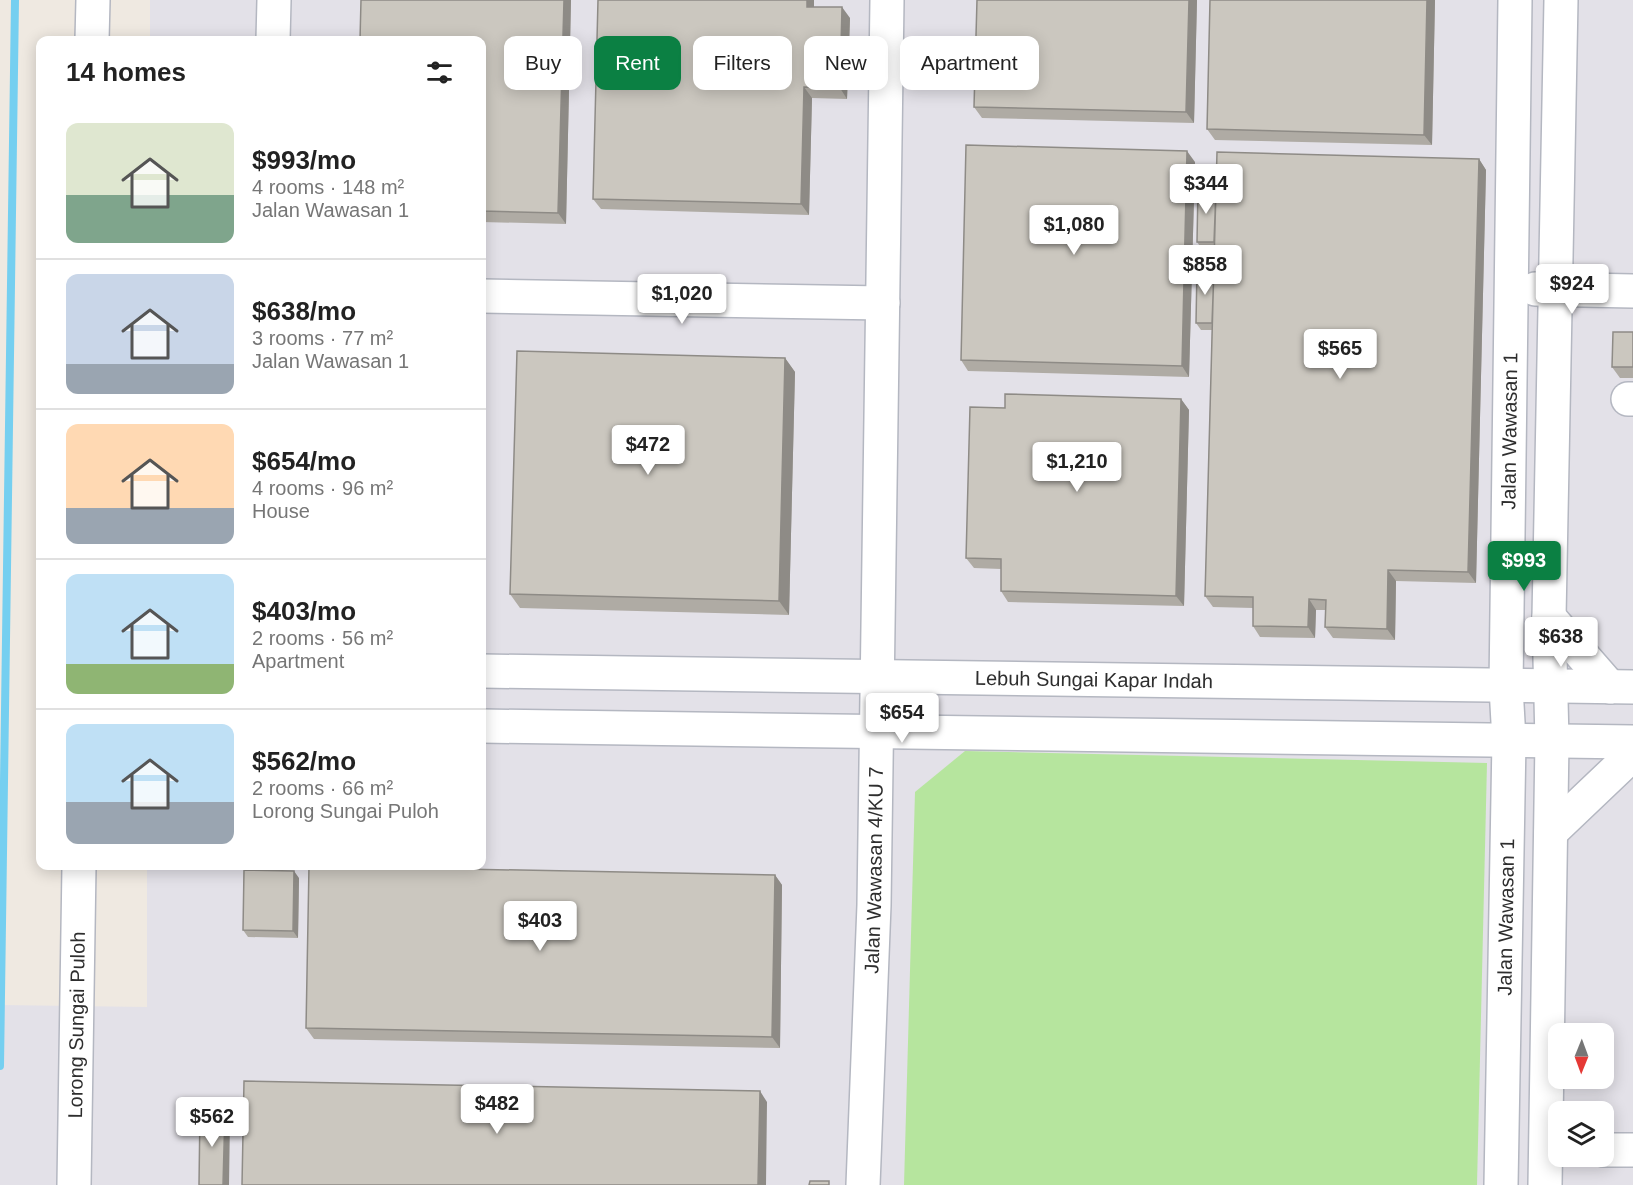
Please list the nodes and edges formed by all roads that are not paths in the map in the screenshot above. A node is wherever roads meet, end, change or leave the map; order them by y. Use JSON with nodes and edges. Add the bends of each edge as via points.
{"nodes":[{"id":1,"x":93,"y":0,"type":"edge"},
{"id":2,"x":274,"y":0,"type":"edge"},
{"id":3,"x":887,"y":0,"type":"edge"},
{"id":4,"x":1515,"y":0,"type":"edge"},
{"id":5,"x":1561,"y":0,"type":"edge"},
{"id":6,"x":92,"y":36,"type":"edge"},
{"id":7,"x":273,"y":36,"type":"edge"},
{"id":8,"x":1512,"y":288,"type":"junction"},
{"id":9,"x":1556,"y":289,"type":"junction"},
{"id":10,"x":1633,"y":291,"type":"edge"},
{"id":11,"x":486,"y":296,"type":"edge"},
{"id":12,"x":883,"y":303,"type":"junction"},
{"id":13,"x":1549,"y":617,"type":"junction"},
{"id":14,"x":486,"y":671,"type":"edge"},
{"id":15,"x":878,"y":676,"type":"junction"},
{"id":16,"x":1506,"y":687,"type":"junction"},
{"id":17,"x":1551,"y":687,"type":"junction"},
{"id":18,"x":1622,"y":687,"type":"edge"},
{"id":19,"x":486,"y":726,"type":"edge"},
{"id":20,"x":877,"y":731,"type":"junction"},
{"id":21,"x":1509,"y":740,"type":"junction"},
{"id":22,"x":1552,"y":741,"type":"junction"},
{"id":23,"x":1633,"y":742,"type":"edge"},
{"id":24,"x":1633,"y":754,"type":"edge"},
{"id":25,"x":1551,"y":832,"type":"junction"},
{"id":26,"x":79,"y":870,"type":"edge"},
{"id":27,"x":1552,"y":1101,"type":"edge"},
{"id":28,"x":1502,"y":1147,"type":"junction"},
{"id":29,"x":1548,"y":1149,"type":"edge"},
{"id":30,"x":1614,"y":1150,"type":"edge"},
{"id":31,"x":1633,"y":1150,"type":"edge"},
{"id":32,"x":1548,"y":1167,"type":"edge"},
{"id":33,"x":74,"y":1185,"type":"edge"},
{"id":34,"x":863,"y":1185,"type":"edge"},
{"id":35,"x":1501,"y":1185,"type":"edge"},
{"id":36,"x":1545,"y":1185,"type":"edge"}],
"edges":[{"from":1,"to":6,"type":"street"},
{"from":2,"to":7,"type":"street"},
{"from":3,"to":12,"type":"street","name":"Jalan Wawasan 4/KU 7"},
{"from":4,"to":8,"type":"street","name":"Jalan Wawasan 1"},
{"from":5,"to":9,"type":"street"},
{"from":8,"to":9,"type":"street"},
{"from":8,"to":16,"type":"street","name":"Jalan Wawasan 1"},
{"from":9,"to":10,"type":"street"},
{"from":9,"to":13,"type":"street"},
{"from":11,"to":12,"type":"street"},
{"from":12,"to":15,"type":"street","name":"Jalan Wawasan 4/KU 7"},
{"from":13,"to":17,"type":"street"},
{"from":13,"to":18,"type":"street"},
{"from":14,"to":15,"type":"street","name":"Lebuh Sungai Kapar Indah"},
{"from":15,"to":16,"type":"street","name":"Lebuh Sungai Kapar Indah"},
{"from":15,"to":20,"type":"street","name":"Jalan Wawasan 4/KU 7"},
{"from":16,"to":17,"type":"street","name":"Lebuh Sungai Kapar Indah"},
{"from":16,"to":21,"type":"street","name":"Jalan Wawasan 1"},
{"from":17,"to":18,"type":"street","name":"Lebuh Sungai Kapar Indah"},
{"from":17,"to":22,"type":"street"},
{"from":19,"to":20,"type":"street"},
{"from":20,"to":21,"type":"street"},
{"from":20,"to":34,"type":"street","name":"Jalan Wawasan 4/KU 7"},
{"from":21,"to":22,"type":"street"},
{"from":21,"to":28,"type":"street","name":"Jalan Wawasan 1"},
{"from":22,"to":23,"type":"street"},
{"from":22,"to":25,"type":"street"},
{"from":24,"to":25,"type":"street"},
{"from":25,"to":27,"type":"street"},
{"from":26,"to":33,"type":"street","name":"Lorong Sungai Puloh"},
{"from":28,"to":29,"type":"street"},
{"from":28,"to":35,"type":"street","name":"Jalan Wawasan 1"},
{"from":30,"to":31,"type":"street"},
{"from":32,"to":36,"type":"street"}]}
